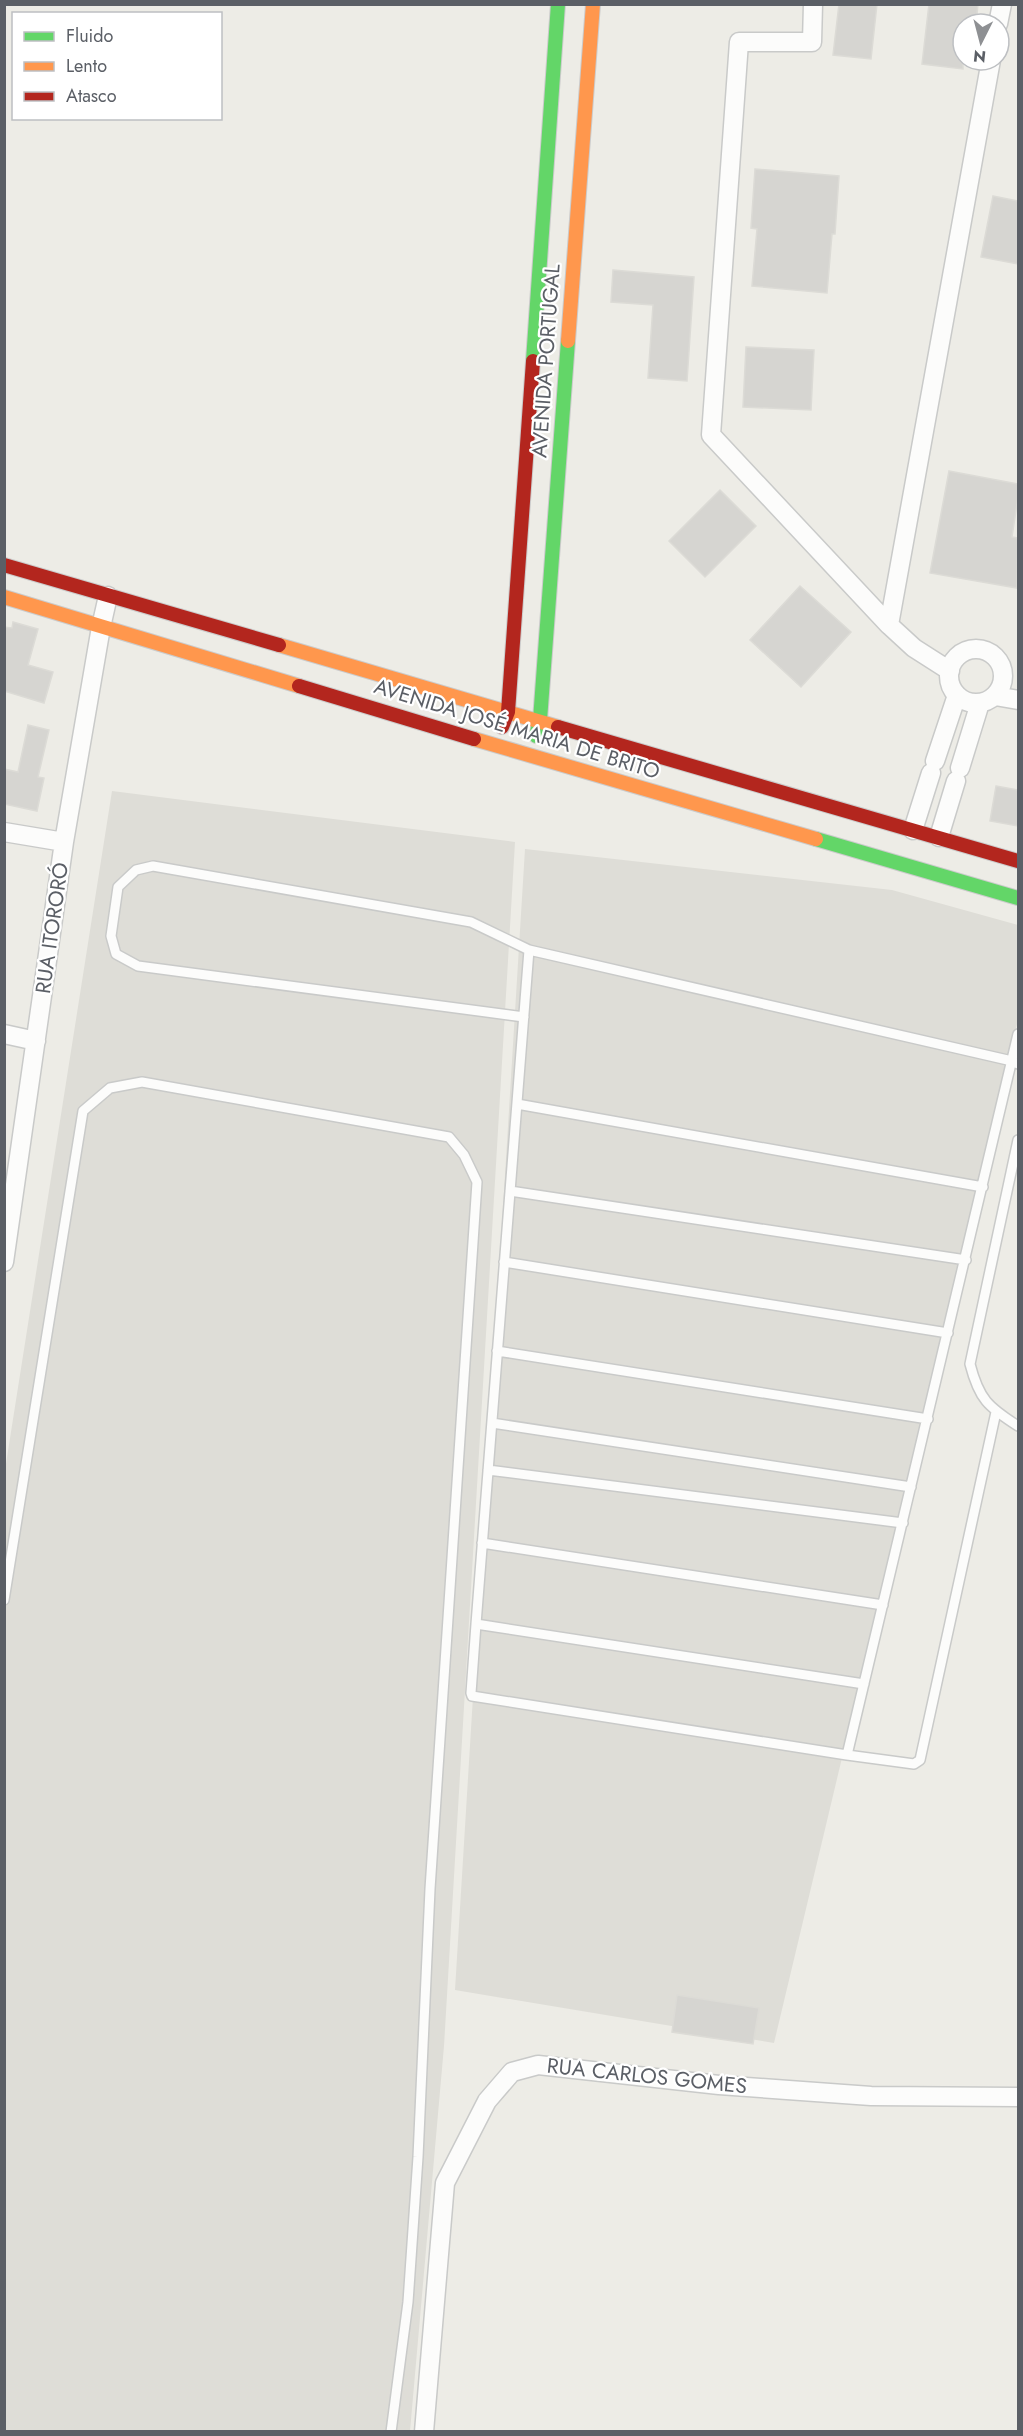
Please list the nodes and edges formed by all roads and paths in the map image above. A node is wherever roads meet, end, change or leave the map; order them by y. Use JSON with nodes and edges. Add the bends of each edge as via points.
{"nodes":[{"id":1,"x":558,"y":4,"type":"edge"},
{"id":2,"x":593,"y":4,"type":"edge"},
{"id":3,"x":813,"y":4,"type":"edge"},
{"id":4,"x":990,"y":72,"type":"edge"},
{"id":5,"x":4,"y":565,"type":"edge"},
{"id":6,"x":108,"y":596,"type":"junction"},
{"id":7,"x":4,"y":597,"type":"edge"},
{"id":8,"x":889,"y":626,"type":"junction"},
{"id":9,"x":101,"y":627,"type":"junction"},
{"id":10,"x":997,"y":659,"type":"junction"},
{"id":11,"x":1018,"y":663,"type":"edge"},
{"id":12,"x":950,"y":671,"type":"junction"},
{"id":13,"x":957,"y":695,"type":"junction"},
{"id":14,"x":988,"y":699,"type":"junction"},
{"id":15,"x":1018,"y":700,"type":"edge"},
{"id":16,"x":507,"y":712,"type":"junction"},
{"id":17,"x":540,"y":720,"type":"junction"},
{"id":18,"x":496,"y":744,"type":"junction"},
{"id":19,"x":530,"y":756,"type":"junction"},
{"id":20,"x":935,"y":762,"type":"junction"},
{"id":21,"x":959,"y":770,"type":"junction"},
{"id":22,"x":913,"y":830,"type":"junction"},
{"id":23,"x":4,"y":832,"type":"edge"},
{"id":24,"x":939,"y":837,"type":"junction"},
{"id":25,"x":64,"y":842,"type":"junction"},
{"id":26,"x":1018,"y":861,"type":"edge"},
{"id":27,"x":1018,"y":898,"type":"edge"},
{"id":28,"x":529,"y":950,"type":"junction"},
{"id":29,"x":524,"y":1017,"type":"junction"},
{"id":30,"x":4,"y":1034,"type":"edge"},
{"id":31,"x":1018,"y":1034,"type":"edge"},
{"id":32,"x":36,"y":1041,"type":"junction"},
{"id":33,"x":1015,"y":1062,"type":"edge"},
{"id":34,"x":517,"y":1104,"type":"junction"},
{"id":35,"x":1018,"y":1140,"type":"edge"},
{"id":36,"x":983,"y":1187,"type":"junction"},
{"id":37,"x":510,"y":1191,"type":"junction"},
{"id":38,"x":5,"y":1250,"type":"edge"},
{"id":39,"x":966,"y":1260,"type":"junction"},
{"id":40,"x":504,"y":1262,"type":"junction"},
{"id":41,"x":948,"y":1333,"type":"junction"},
{"id":42,"x":497,"y":1351,"type":"junction"},
{"id":43,"x":996,"y":1412,"type":"junction"},
{"id":44,"x":928,"y":1419,"type":"junction"},
{"id":45,"x":492,"y":1423,"type":"junction"},
{"id":46,"x":1018,"y":1426,"type":"edge"},
{"id":47,"x":488,"y":1470,"type":"junction"},
{"id":48,"x":911,"y":1487,"type":"junction"},
{"id":49,"x":903,"y":1523,"type":"junction"},
{"id":50,"x":482,"y":1543,"type":"junction"},
{"id":51,"x":4,"y":1600,"type":"edge"},
{"id":52,"x":884,"y":1605,"type":"junction"},
{"id":53,"x":476,"y":1624,"type":"junction"},
{"id":54,"x":864,"y":1684,"type":"junction"},
{"id":55,"x":848,"y":1755,"type":"junction"},
{"id":56,"x":1018,"y":2097,"type":"edge"},
{"id":57,"x":391,"y":2432,"type":"edge"},
{"id":58,"x":424,"y":2432,"type":"edge"}],
"edges":[{"from":1,"to":16,"type":"main road","name":"AVENIDA PORTUGAL"},
{"from":2,"to":17,"type":"main road","name":"AVENIDA PORTUGAL"},
{"from":3,"to":8,"type":"street","via":[[812,42],[740,42],[711,435]]},
{"from":4,"to":8,"type":"street"},
{"from":5,"to":6,"type":"main road","name":"AVENIDA JOSÉ MARIA DE BRITO"},
{"from":6,"to":9,"type":"street","name":"RUA ITORORÓ"},
{"from":6,"to":16,"type":"main road","name":"AVENIDA JOSÉ MARIA DE BRITO"},
{"from":7,"to":9,"type":"main road","name":"AVENIDA JOSÉ MARIA DE BRITO"},
{"from":8,"to":12,"type":"street"},
{"from":9,"to":18,"type":"main road","name":"AVENIDA JOSÉ MARIA DE BRITO"},
{"from":9,"to":25,"type":"street","name":"RUA ITORORÓ"},
{"from":10,"to":11,"type":"street"},
{"from":10,"to":12,"type":"street","via":[[982,650],[966,652]]},
{"from":10,"to":14,"type":"street","via":[[1003,681]]},
{"from":12,"to":13,"type":"street"},
{"from":13,"to":14,"type":"street","via":[[972,703]]},
{"from":13,"to":20,"type":"street"},
{"from":14,"to":15,"type":"street"},
{"from":14,"to":21,"type":"street"},
{"from":16,"to":17,"type":"main road","name":"AVENIDA JOSÉ MARIA DE BRITO"},
{"from":16,"to":18,"type":"main road","name":"AVENIDA PORTUGAL"},
{"from":17,"to":19,"type":"main road","name":"AVENIDA PORTUGAL"},
{"from":17,"to":22,"type":"main road","name":"AVENIDA JOSÉ MARIA DE BRITO"},
{"from":18,"to":19,"type":"main road","name":"AVENIDA JOSÉ MARIA DE BRITO"},
{"from":19,"to":27,"type":"main road","name":"AVENIDA JOSÉ MARIA DE BRITO"},
{"from":20,"to":21,"type":"street"},
{"from":20,"to":22,"type":"street"},
{"from":21,"to":24,"type":"street"},
{"from":22,"to":24,"type":"main road","name":"AVENIDA JOSÉ MARIA DE BRITO"},
{"from":23,"to":25,"type":"street"},
{"from":24,"to":26,"type":"main road","name":"AVENIDA JOSÉ MARIA DE BRITO"},
{"from":25,"to":32,"type":"street","name":"RUA ITORORÓ"},
{"from":28,"to":29,"type":"lane"},
{"from":28,"to":29,"type":"lane","via":[[471,922],[153,866],[136,870],[118,887],[111,936],[116,954],[138,966]]},
{"from":28,"to":33,"type":"lane"},
{"from":29,"to":34,"type":"lane"},
{"from":30,"to":32,"type":"street"},
{"from":31,"to":33,"type":"lane"},
{"from":32,"to":38,"type":"street","name":"RUA ITORORÓ"},
{"from":33,"to":36,"type":"lane"},
{"from":34,"to":36,"type":"lane"},
{"from":34,"to":37,"type":"lane"},
{"from":35,"to":43,"type":"lane","via":[[970,1364],[977,1390]]},
{"from":36,"to":39,"type":"lane"},
{"from":37,"to":39,"type":"lane"},
{"from":37,"to":40,"type":"lane"},
{"from":39,"to":41,"type":"lane"},
{"from":40,"to":41,"type":"lane"},
{"from":40,"to":42,"type":"lane"},
{"from":41,"to":44,"type":"lane"},
{"from":42,"to":44,"type":"lane"},
{"from":42,"to":45,"type":"lane"},
{"from":43,"to":46,"type":"lane"},
{"from":43,"to":55,"type":"lane","via":[[920,1760],[914,1764]]},
{"from":44,"to":48,"type":"lane"},
{"from":45,"to":47,"type":"lane"},
{"from":45,"to":48,"type":"lane"},
{"from":47,"to":49,"type":"lane"},
{"from":47,"to":50,"type":"lane"},
{"from":48,"to":49,"type":"lane"},
{"from":49,"to":52,"type":"lane"},
{"from":50,"to":52,"type":"lane"},
{"from":50,"to":53,"type":"lane"},
{"from":51,"to":57,"type":"lane","via":[[83,1111],[110,1088],[142,1082],[449,1137],[464,1155],[477,1182],[430,1889],[418,2157],[408,2302]]},
{"from":52,"to":54,"type":"lane"},
{"from":53,"to":54,"type":"lane"},
{"from":53,"to":55,"type":"lane","via":[[472,1696]]},
{"from":54,"to":55,"type":"lane"},
{"from":56,"to":58,"type":"street","name":"RUA CARLOS GOMES","via":[[870,2096],[719,2085],[538,2065],[512,2072],[487,2101],[445,2183]]}]}
